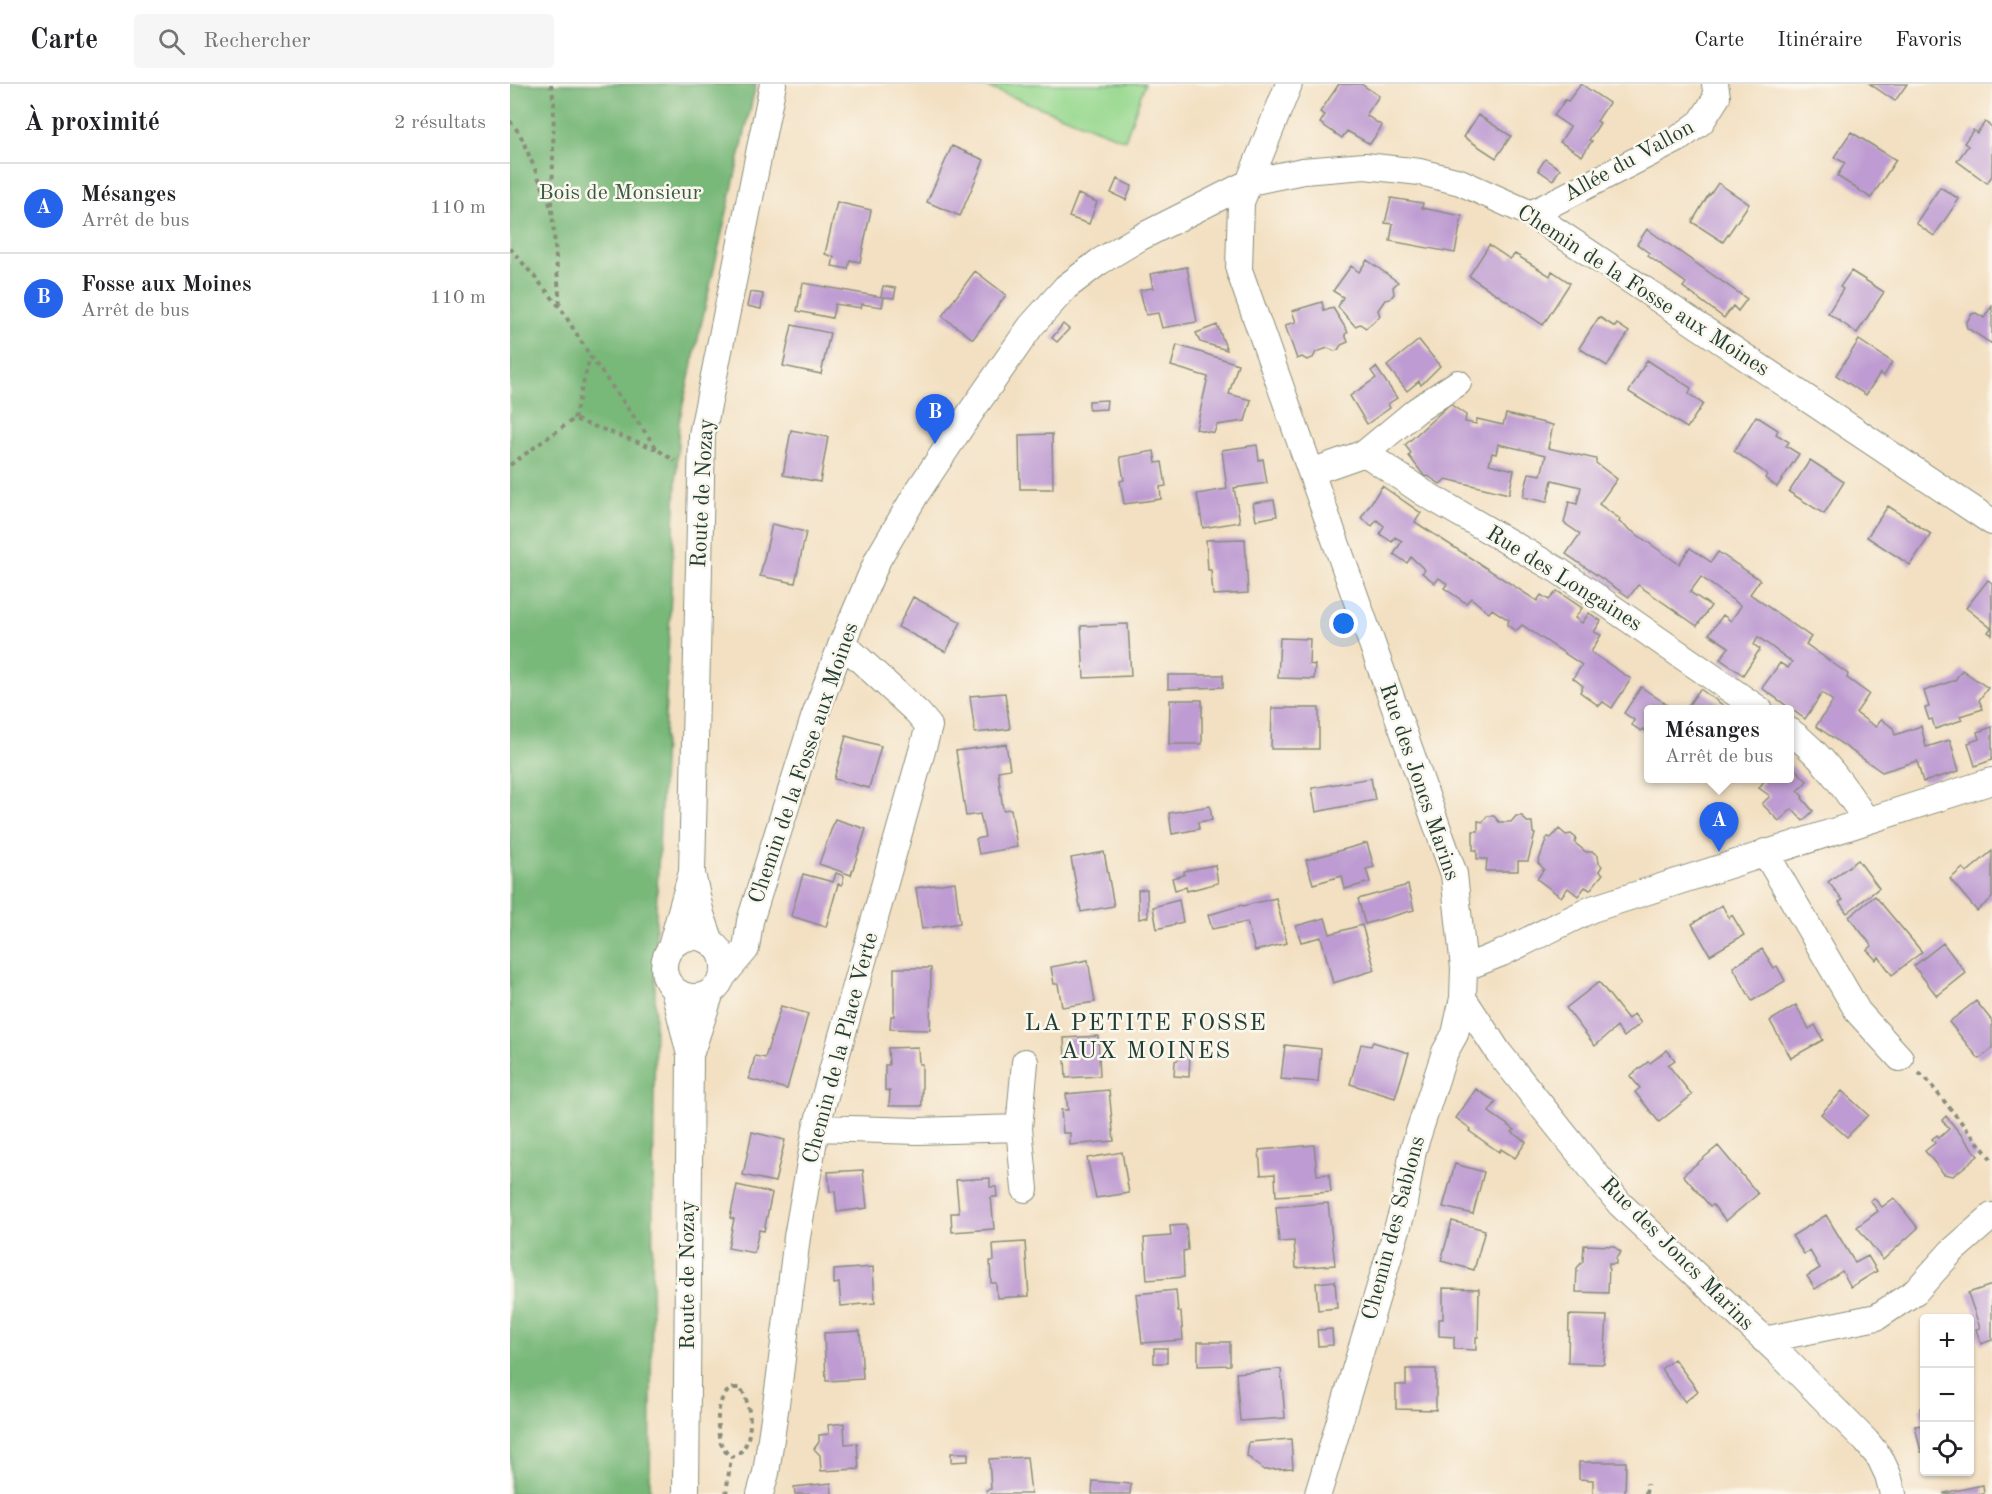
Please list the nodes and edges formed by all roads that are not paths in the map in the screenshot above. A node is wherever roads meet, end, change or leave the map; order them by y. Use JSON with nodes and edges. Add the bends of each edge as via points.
{"nodes":[{"id":1,"x":773,"y":84,"type":"edge"},
{"id":2,"x":1289,"y":84,"type":"edge"},
{"id":3,"x":1724,"y":88,"type":"edge"},
{"id":4,"x":1250,"y":182,"type":"junction"},
{"id":5,"x":1531,"y":214,"type":"junction"},
{"id":6,"x":1458,"y":383,"type":"dead end"},
{"id":7,"x":1365,"y":453,"type":"junction"},
{"id":8,"x":1311,"y":472,"type":"junction"},
{"id":9,"x":1992,"y":522,"type":"edge"},
{"id":10,"x":842,"y":643,"type":"junction"},
{"id":11,"x":1754,"y":705,"type":"edge"},
{"id":12,"x":1794,"y":734,"type":"edge"},
{"id":13,"x":1992,"y":781,"type":"edge"},
{"id":14,"x":1866,"y":820,"type":"junction"},
{"id":15,"x":1765,"y":852,"type":"junction"},
{"id":16,"x":692,"y":872,"type":"junction"},
{"id":17,"x":750,"y":921,"type":"junction"},
{"id":18,"x":714,"y":945,"type":"junction"},
{"id":19,"x":671,"y":947,"type":"junction"},
{"id":20,"x":1464,"y":968,"type":"junction"},
{"id":21,"x":717,"y":984,"type":"junction"},
{"id":22,"x":674,"y":990,"type":"junction"},
{"id":23,"x":1463,"y":998,"type":"junction"},
{"id":24,"x":690,"y":1055,"type":"junction"},
{"id":25,"x":1900,"y":1058,"type":"road end"},
{"id":26,"x":1025,"y":1062,"type":"dead end"},
{"id":27,"x":816,"y":1128,"type":"junction"},
{"id":28,"x":1019,"y":1128,"type":"junction"},
{"id":29,"x":1025,"y":1189,"type":"dead end"},
{"id":30,"x":1992,"y":1216,"type":"edge"},
{"id":31,"x":1764,"y":1340,"type":"junction"},
{"id":32,"x":686,"y":1494,"type":"edge"},
{"id":33,"x":760,"y":1494,"type":"edge"},
{"id":34,"x":1318,"y":1494,"type":"edge"},
{"id":35,"x":1893,"y":1494,"type":"edge"}],
"edges":[{"from":1,"to":16,"type":"street","name":"Route de Nozay","via":[[702,435]]},
{"from":2,"to":4,"type":"street","name":"Rue des Joncs Marins"},
{"from":3,"to":5,"type":"street","name":"Allée du Vallon","via":[[1701,122],[1678,139]]},
{"from":4,"to":5,"type":"street","name":"Chemin de la Fosse aux Moines","via":[[1303,171],[1365,166],[1420,172],[1460,182]]},
{"from":4,"to":8,"type":"street","name":"Rue des Joncs Marins","via":[[1241,202],[1239,270]]},
{"from":4,"to":10,"type":"street","name":"Chemin de la Fosse aux Moines","via":[[1099,262],[1066,287],[1031,326],[878,559]]},
{"from":5,"to":9,"type":"street","name":"Chemin de la Fosse aux Moines"},
{"from":6,"to":7,"type":"street","via":[[1417,410]]},
{"from":7,"to":8,"type":"street"},
{"from":7,"to":11,"type":"street","name":"Rue des Longaines","via":[[1424,493],[1559,571]]},
{"from":8,"to":20,"type":"street","name":"Rue des Joncs Marins","via":[[1454,874]]},
{"from":10,"to":17,"type":"street","name":"Chemin de la Fosse aux Moines","via":[[814,718]]},
{"from":10,"to":27,"type":"street","name":"Chemin de la Place Verte","via":[[929,726]]},
{"from":12,"to":14,"type":"street","via":[[1841,781]]},
{"from":13,"to":14,"type":"street"},
{"from":14,"to":15,"type":"street"},
{"from":15,"to":20,"type":"street","via":[[1592,909]]},
{"from":15,"to":25,"type":"street","via":[[1857,1012]]},
{"from":16,"to":18,"type":"street","name":"Route de Nozay","via":[[701,914]]},
{"from":16,"to":19,"type":"street","name":"Route de Nozay"},
{"from":17,"to":18,"type":"street","name":"Chemin de la Fosse aux Moines"},
{"from":17,"to":21,"type":"street","name":"Chemin de la Fosse aux Moines","via":[[746,949]]},
{"from":18,"to":19,"type":"street","via":[[693,937]]},
{"from":18,"to":21,"type":"street","via":[[724,966]]},
{"from":19,"to":22,"type":"street","via":[[664,969]]},
{"from":20,"to":23,"type":"street","name":"Rue des Joncs Marins"},
{"from":21,"to":22,"type":"street","via":[[703,996],[693,998]]},
{"from":21,"to":24,"type":"street","name":"Route de Nozay"},
{"from":22,"to":24,"type":"street","name":"Route de Nozay"},
{"from":23,"to":31,"type":"street","name":"Rue des Joncs Marins","via":[[1499,1053],[1620,1204]]},
{"from":23,"to":34,"type":"street","name":"Chemin des Sablons","via":[[1455,1034],[1444,1052],[1413,1150],[1403,1209]]},
{"from":24,"to":32,"type":"street","name":"Route de Nozay"},
{"from":26,"to":28,"type":"street"},
{"from":27,"to":28,"type":"street"},
{"from":27,"to":33,"type":"street","name":"Chemin de la Place Verte"},
{"from":28,"to":29,"type":"street"},
{"from":30,"to":31,"type":"street","via":[[1951,1252],[1916,1291],[1877,1317]]},
{"from":31,"to":35,"type":"street","name":"Rue des Joncs Marins","via":[[1866,1441],[1880,1458]]}]}
